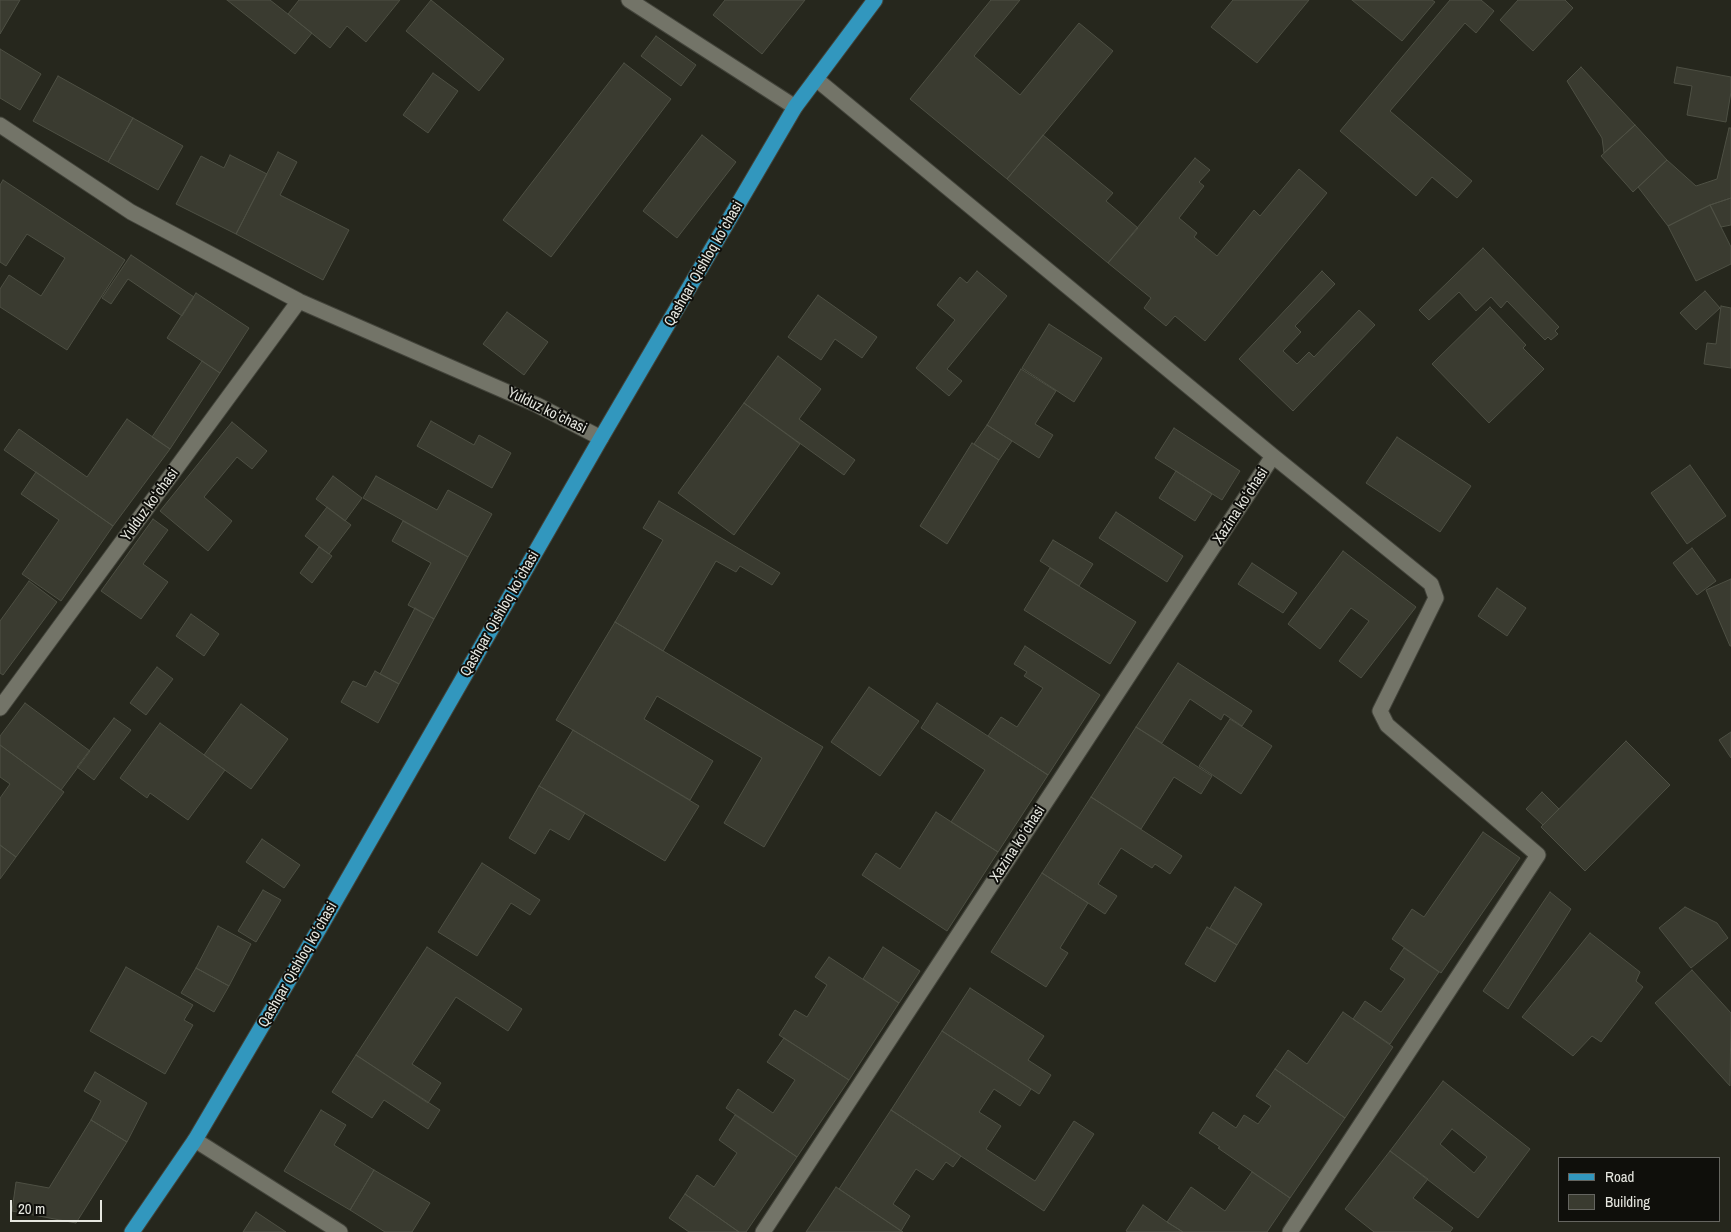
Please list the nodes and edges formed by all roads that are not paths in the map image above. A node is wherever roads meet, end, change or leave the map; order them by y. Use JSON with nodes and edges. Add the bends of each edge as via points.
{"nodes":[{"id":1,"x":629,"y":0,"type":"edge"},
{"id":2,"x":875,"y":0,"type":"edge"},
{"id":3,"x":816,"y":78,"type":"junction"},
{"id":4,"x":795,"y":107,"type":"junction"},
{"id":5,"x":0,"y":125,"type":"edge"},
{"id":6,"x":299,"y":301,"type":"junction"},
{"id":7,"x":601,"y":438,"type":"junction"},
{"id":8,"x":1273,"y":456,"type":"junction"},
{"id":9,"x":0,"y":708,"type":"edge"},
{"id":10,"x":195,"y":1140,"type":"junction"},
{"id":11,"x":132,"y":1232,"type":"edge"},
{"id":12,"x":340,"y":1232,"type":"edge"},
{"id":13,"x":763,"y":1232,"type":"edge"},
{"id":14,"x":1290,"y":1232,"type":"edge"}],
"edges":[{"from":1,"to":4,"type":"street"},
{"from":2,"to":3,"type":"main road","name":"Qashqar Qishloq koʻchasi"},
{"from":3,"to":4,"type":"main road","name":"Qashqar Qishloq koʻchasi"},
{"from":3,"to":8,"type":"street"},
{"from":4,"to":7,"type":"main road","name":"Qashqar Qishloq koʻchasi"},
{"from":5,"to":6,"type":"street","name":"Yulduz koʻchasi","via":[[131,212]]},
{"from":6,"to":7,"type":"street","name":"Yulduz koʻchasi","via":[[536,405]]},
{"from":6,"to":9,"type":"street","name":"Yulduz koʻchasi"},
{"from":7,"to":10,"type":"main road","name":"Qashqar Qishloq koʻchasi"},
{"from":8,"to":13,"type":"street","name":"Xazina koʻchasi"},
{"from":8,"to":14,"type":"street","via":[[1431,584],[1436,598],[1380,711],[1387,725],[1538,855]]},
{"from":10,"to":11,"type":"main road","name":"Qashqar Qishloq koʻchasi"},
{"from":10,"to":12,"type":"street"}]}
